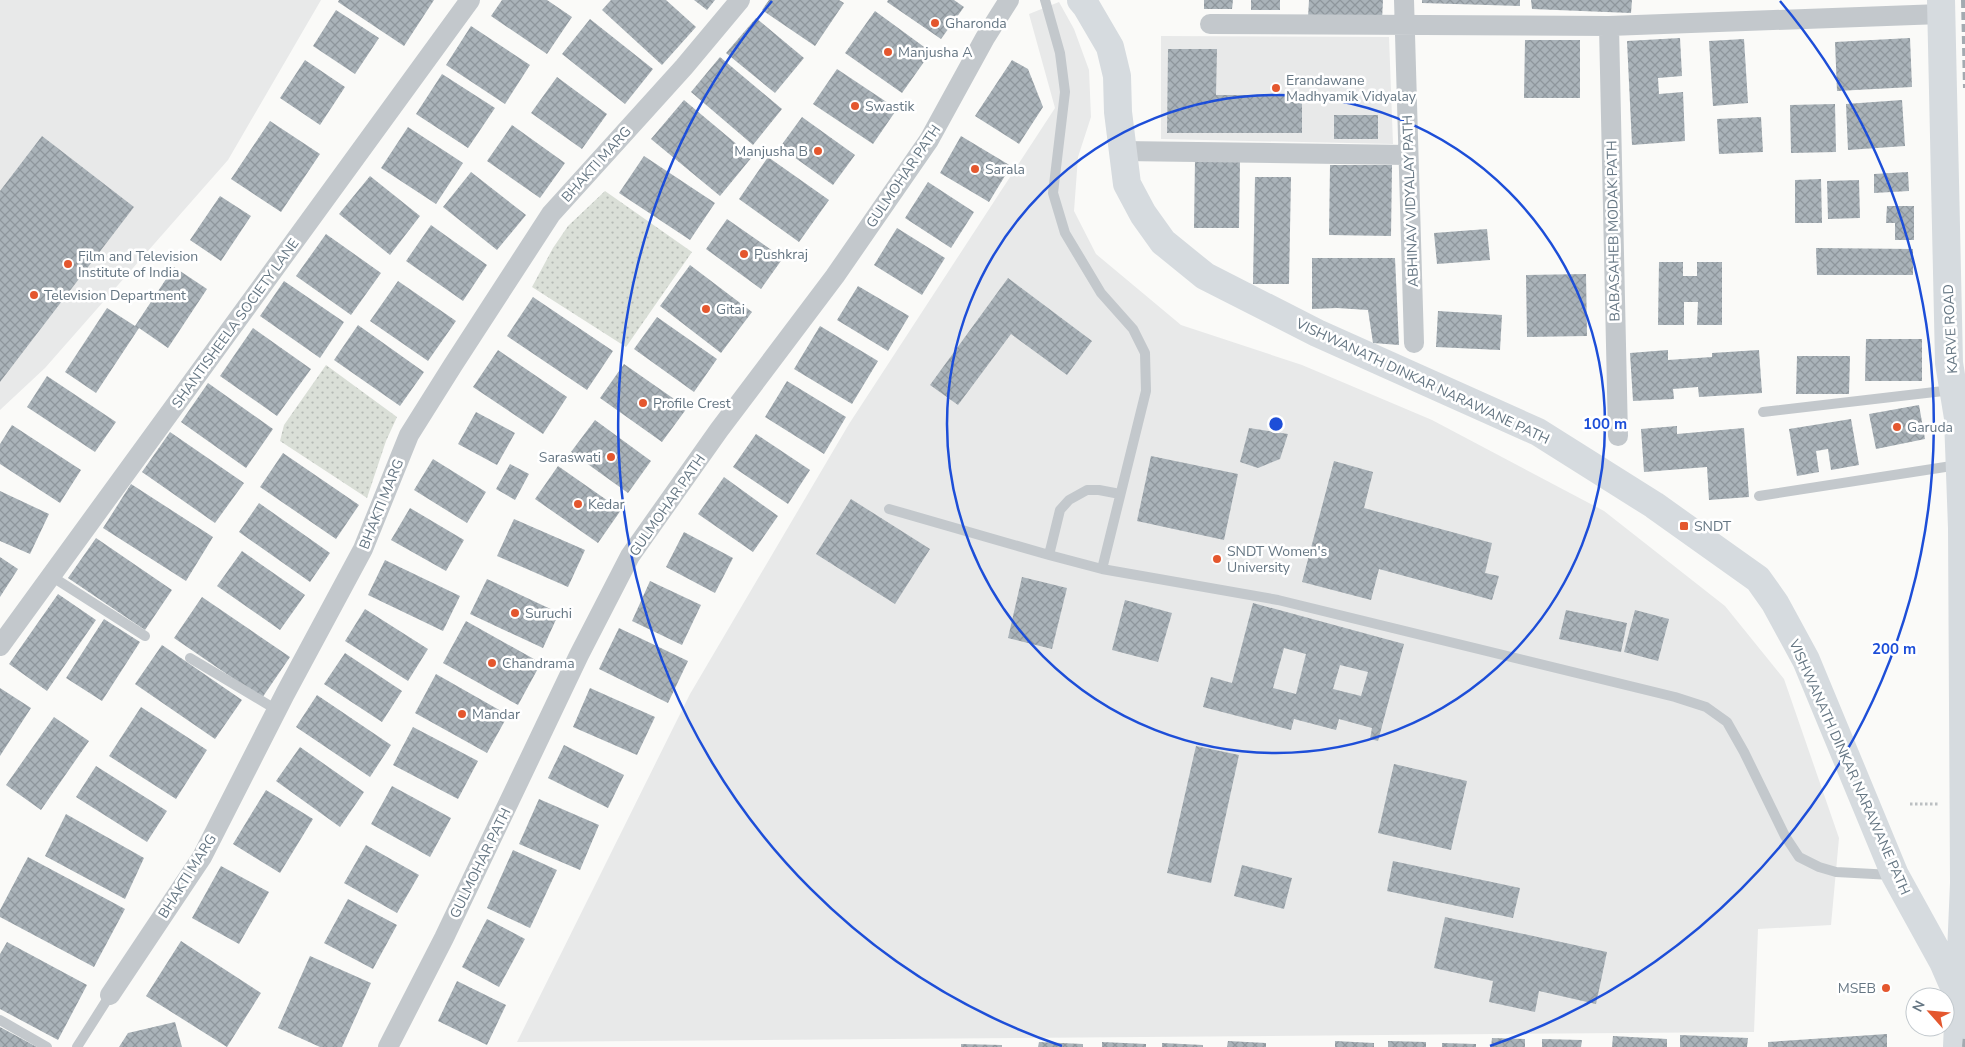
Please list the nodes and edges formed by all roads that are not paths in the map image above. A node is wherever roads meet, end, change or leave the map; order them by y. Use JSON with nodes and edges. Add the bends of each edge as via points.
{"nodes":[{"id":1,"x":470,"y":0,"type":"edge"},
{"id":2,"x":740,"y":0,"type":"edge"},
{"id":3,"x":1009,"y":0,"type":"edge"},
{"id":4,"x":1045,"y":0,"type":"edge"},
{"id":5,"x":1080,"y":0,"type":"edge"},
{"id":6,"x":1404,"y":0,"type":"edge"},
{"id":7,"x":1946,"y":5,"type":"edge"},
{"id":8,"x":1210,"y":24,"type":"dead end"},
{"id":9,"x":1404,"y":25,"type":"junction"},
{"id":10,"x":1609,"y":26,"type":"junction"},
{"id":11,"x":1122,"y":151,"type":"junction"},
{"id":12,"x":1408,"y":155,"type":"junction"},
{"id":13,"x":1414,"y":343,"type":"dead end"},
{"id":14,"x":1965,"y":345,"type":"edge"},
{"id":15,"x":1965,"y":366,"type":"edge"},
{"id":16,"x":1953,"y":390,"type":"junction"},
{"id":17,"x":1763,"y":412,"type":"dead end"},
{"id":18,"x":1958,"y":418,"type":"junction"},
{"id":19,"x":1618,"y":436,"type":"dead end"},
{"id":20,"x":1959,"y":465,"type":"junction"},
{"id":21,"x":1120,"y":494,"type":"junction"},
{"id":22,"x":1759,"y":496,"type":"dead end"},
{"id":23,"x":889,"y":509,"type":"dead end"},
{"id":24,"x":1049,"y":556,"type":"junction"},
{"id":25,"x":1102,"y":569,"type":"junction"},
{"id":26,"x":51,"y":576,"type":"junction"},
{"id":27,"x":145,"y":636,"type":"dead end"},
{"id":28,"x":0,"y":646,"type":"edge"},
{"id":29,"x":190,"y":658,"type":"dead end"},
{"id":30,"x":277,"y":710,"type":"junction"},
{"id":31,"x":1895,"y":876,"type":"junction"},
{"id":32,"x":110,"y":995,"type":"joint"},
{"id":33,"x":1960,"y":1001,"type":"junction"},
{"id":34,"x":0,"y":1020,"type":"edge"},
{"id":35,"x":48,"y":1047,"type":"edge"},
{"id":36,"x":77,"y":1047,"type":"edge"},
{"id":37,"x":388,"y":1047,"type":"edge"},
{"id":38,"x":1956,"y":1047,"type":"edge"}],
"edges":[{"from":1,"to":26,"type":"street","name":"SHANTISHEELA SOCIETY LANE"},
{"from":2,"to":30,"type":"street","name":"BHAKTI MARG","via":[[684,67],[550,214],[409,435],[363,549]]},
{"from":3,"to":37,"type":"street","name":"GULMOHAR PATH","via":[[930,140],[630,556]]},
{"from":4,"to":21,"type":"lane","via":[[1060,53],[1065,92],[1053,193],[1065,233],[1101,293],[1133,329],[1145,353],[1146,391]]},
{"from":5,"to":11,"type":"main road","name":"VISHWANATH DINKAR NARAWANE PATH","via":[[1110,47],[1117,76]]},
{"from":6,"to":9,"type":"street","name":"ABHINAV VIDYALAY PATH"},
{"from":7,"to":10,"type":"street"},
{"from":7,"to":14,"type":"main road"},
{"from":7,"to":16,"type":"main road","name":"KARVE ROAD","via":[[1949,363]]},
{"from":8,"to":9,"type":"street"},
{"from":9,"to":10,"type":"street"},
{"from":9,"to":12,"type":"street","name":"ABHINAV VIDYALAY PATH"},
{"from":10,"to":19,"type":"street","name":"BABASAHEB MODAK PATH"},
{"from":11,"to":12,"type":"street"},
{"from":11,"to":31,"type":"main road","name":"VISHWANATH DINKAR NARAWANE PATH","via":[[1126,184],[1143,214],[1163,242],[1205,276],[1317,333],[1538,432],[1654,504],[1758,579],[1806,660]]},
{"from":12,"to":13,"type":"street","name":"ABHINAV VIDYALAY PATH"},
{"from":15,"to":18,"type":"main road"},
{"from":16,"to":17,"type":"lane"},
{"from":16,"to":18,"type":"main road","name":"KARVE ROAD"},
{"from":18,"to":20,"type":"main road","name":"KARVE ROAD"},
{"from":20,"to":22,"type":"lane"},
{"from":20,"to":33,"type":"main road","name":"KARVE ROAD","via":[[1964,883]]},
{"from":21,"to":24,"type":"lane","via":[[1087,490],[1069,500],[1060,510]]},
{"from":21,"to":25,"type":"lane"},
{"from":23,"to":24,"type":"lane"},
{"from":24,"to":25,"type":"lane"},
{"from":25,"to":31,"type":"lane","via":[[1278,600],[1706,707],[1727,722],[1799,857],[1819,868],[1836,872]]},
{"from":26,"to":27,"type":"lane"},
{"from":26,"to":28,"type":"street","name":"SHANTISHEELA SOCIETY LANE"},
{"from":29,"to":30,"type":"lane"},
{"from":30,"to":32,"type":"street","name":"BHAKTI MARG","via":[[202,857]]},
{"from":31,"to":33,"type":"main road","name":"VISHWANATH DINKAR NARAWANE PATH","via":[[1943,962]]},
{"from":32,"to":36,"type":"lane","name":"BHAKTI MARG"},
{"from":33,"to":38,"type":"main road","name":"KARVE ROAD"},
{"from":34,"to":35,"type":"lane"}]}
